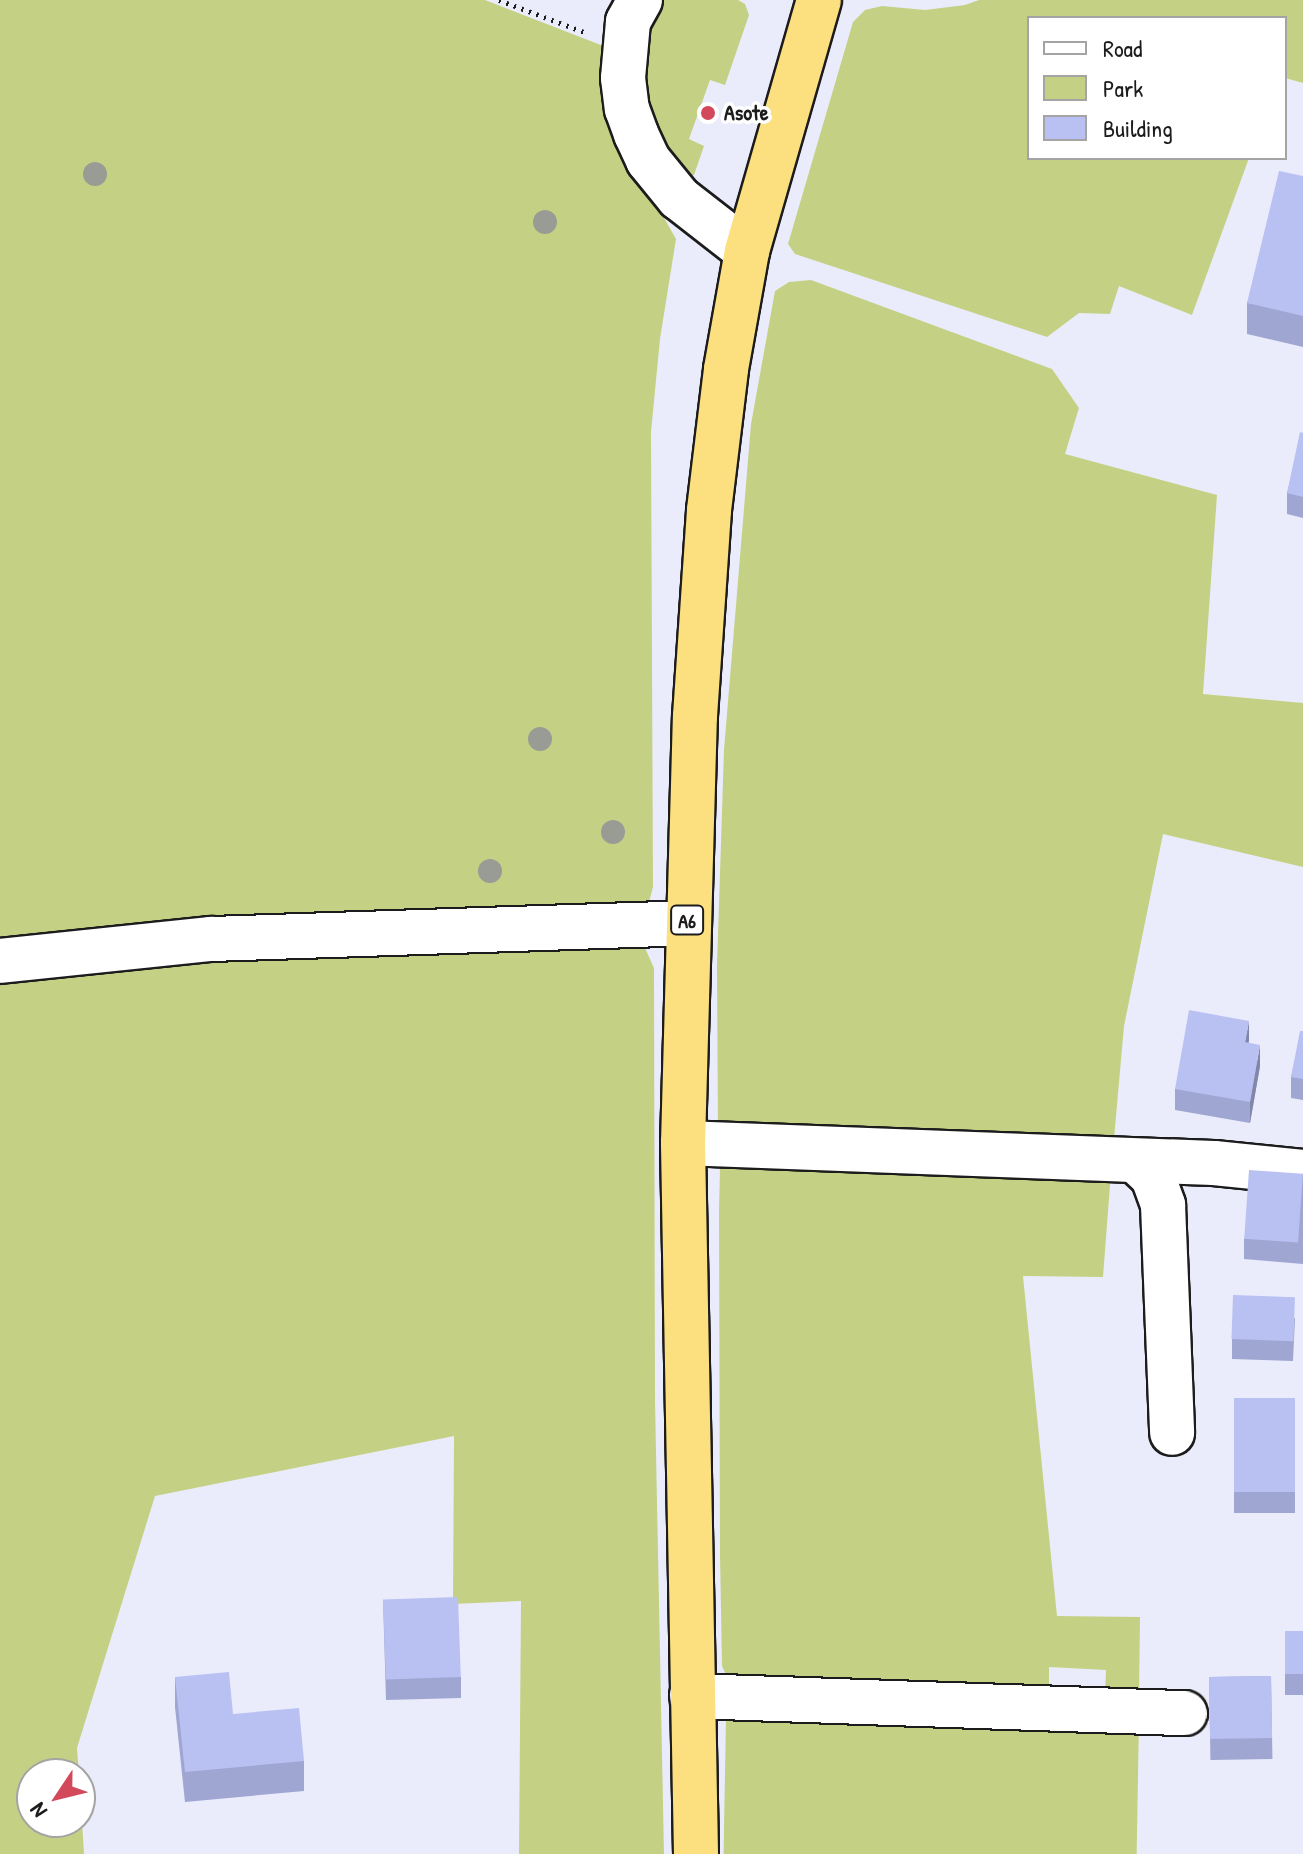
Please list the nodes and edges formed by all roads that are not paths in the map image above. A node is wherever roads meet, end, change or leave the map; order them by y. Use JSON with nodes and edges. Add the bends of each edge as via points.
{"nodes":[{"id":1,"x":640,"y":0,"type":"edge"},
{"id":2,"x":819,"y":0,"type":"edge"},
{"id":3,"x":747,"y":251,"type":"junction"},
{"id":4,"x":687,"y":923,"type":"junction"},
{"id":5,"x":0,"y":961,"type":"edge"},
{"id":6,"x":683,"y":1143,"type":"junction"},
{"id":7,"x":1136,"y":1161,"type":"junction"},
{"id":8,"x":1303,"y":1172,"type":"edge"},
{"id":9,"x":1172,"y":1433,"type":"dead end"},
{"id":10,"x":692,"y":1696,"type":"junction"},
{"id":11,"x":1185,"y":1713,"type":"dead end"},
{"id":12,"x":696,"y":1854,"type":"edge"}],
"edges":[{"from":1,"to":3,"type":"lane","via":[[628,22],[624,47],[627,109],[648,160],[679,198]]},
{"from":2,"to":3,"type":"highway","number":"A6"},
{"from":3,"to":4,"type":"highway","number":"A6","via":[[709,510]]},
{"from":4,"to":5,"type":"lane","via":[[211,939]]},
{"from":4,"to":6,"type":"highway","number":"A6"},
{"from":6,"to":7,"type":"lane"},
{"from":6,"to":10,"type":"highway","number":"A6"},
{"from":7,"to":8,"type":"lane"},
{"from":7,"to":9,"type":"lane","via":[[1153,1177],[1163,1205]]},
{"from":10,"to":11,"type":"lane"},
{"from":10,"to":12,"type":"highway","number":"A6"}]}
